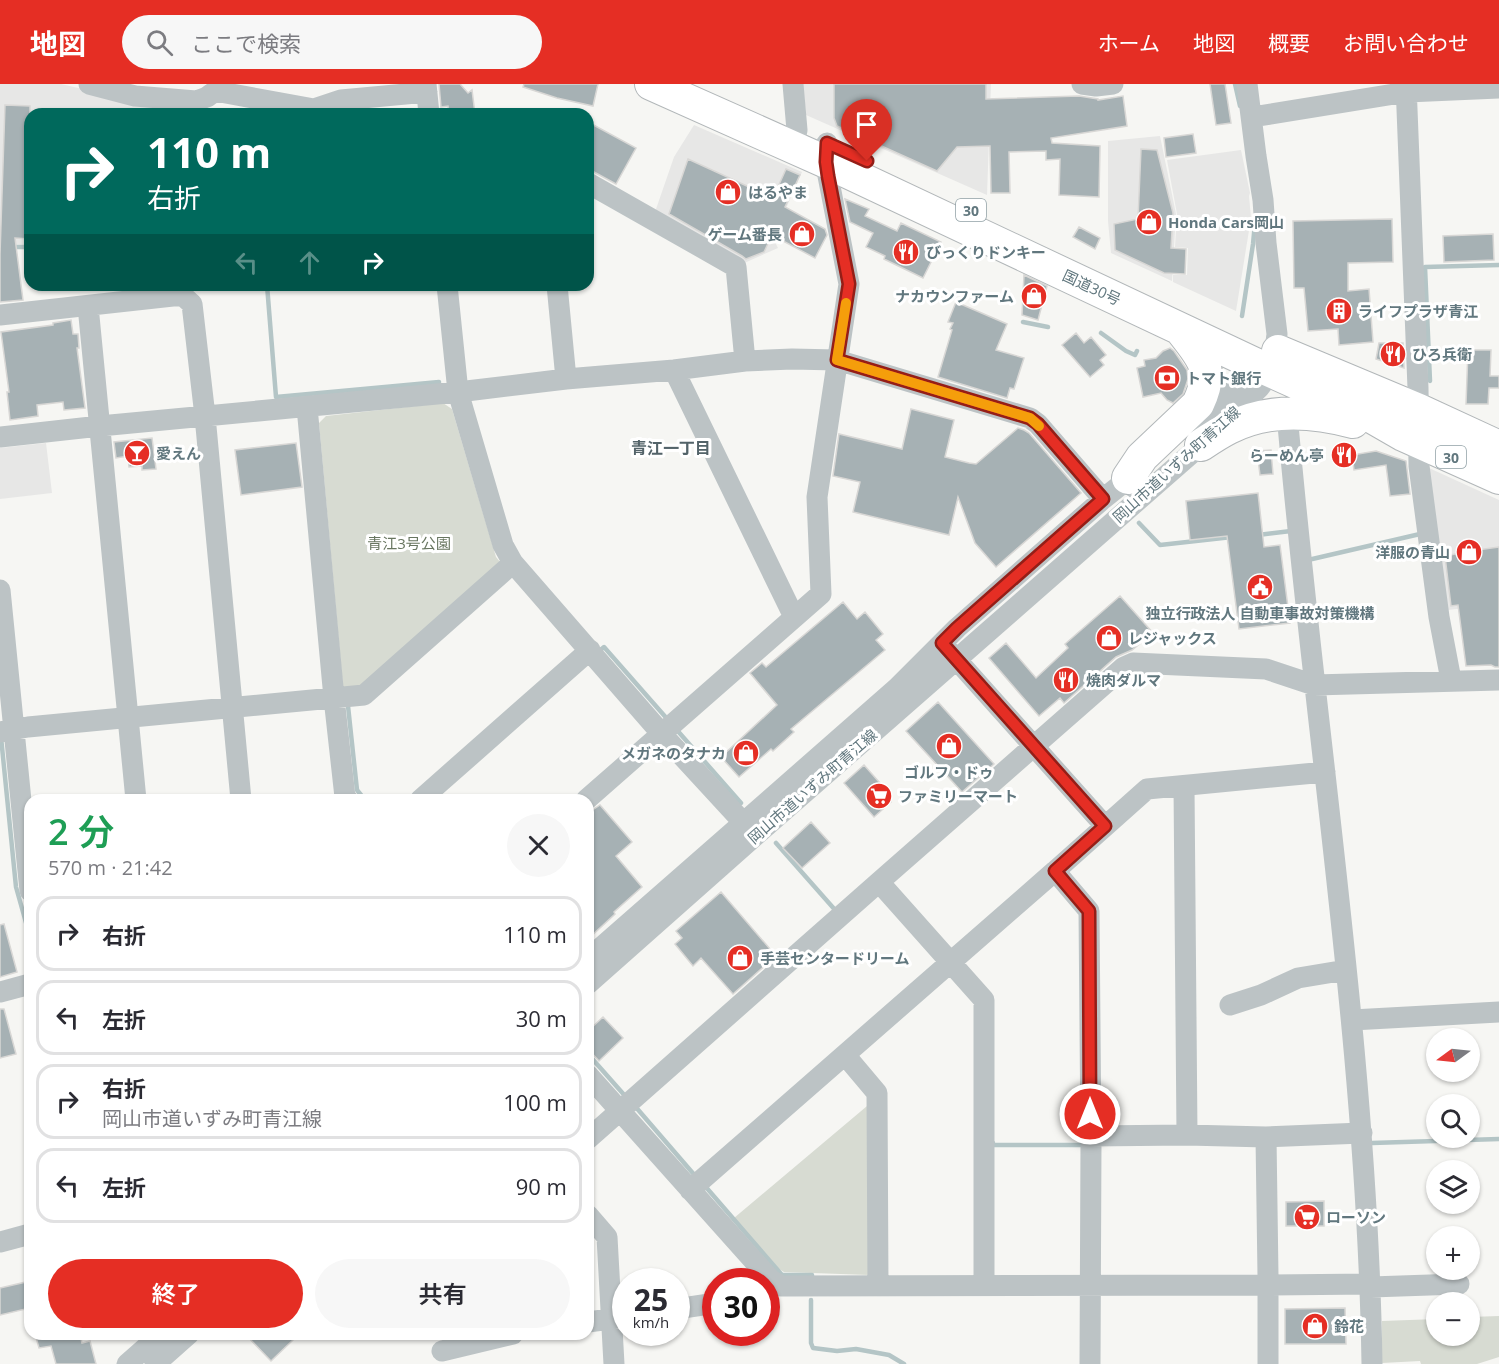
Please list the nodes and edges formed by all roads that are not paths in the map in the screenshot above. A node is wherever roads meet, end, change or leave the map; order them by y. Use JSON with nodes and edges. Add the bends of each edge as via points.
{"nodes":[{"id":1,"x":89,"y":84,"type":"edge"},
{"id":2,"x":651,"y":84,"type":"edge"},
{"id":3,"x":700,"y":84,"type":"edge"},
{"id":4,"x":793,"y":84,"type":"edge"},
{"id":5,"x":1082,"y":84,"type":"edge"},
{"id":6,"x":1113,"y":84,"type":"edge"},
{"id":7,"x":1247,"y":84,"type":"edge"},
{"id":8,"x":217,"y":87,"type":"edge"},
{"id":9,"x":427,"y":88,"type":"edge"},
{"id":10,"x":1407,"y":88,"type":"edge"},
{"id":11,"x":1499,"y":88,"type":"edge"},
{"id":12,"x":310,"y":108,"type":"edge"},
{"id":13,"x":317,"y":108,"type":"edge"},
{"id":14,"x":429,"y":108,"type":"edge"},
{"id":15,"x":1252,"y":117,"type":"junction"},
{"id":16,"x":795,"y":139,"type":"junction"},
{"id":17,"x":826,"y":152,"type":"junction"},
{"id":18,"x":594,"y":186,"type":"edge"},
{"id":19,"x":448,"y":291,"type":"edge"},
{"id":20,"x":558,"y":291,"type":"edge"},
{"id":21,"x":88,"y":306,"type":"junction"},
{"id":22,"x":0,"y":315,"type":"edge"},
{"id":23,"x":1178,"y":327,"type":"junction"},
{"id":24,"x":837,"y":360,"type":"junction"},
{"id":25,"x":745,"y":361,"type":"junction"},
{"id":26,"x":1268,"y":362,"type":"junction"},
{"id":27,"x":674,"y":370,"type":"junction"},
{"id":28,"x":566,"y":379,"type":"junction"},
{"id":29,"x":458,"y":392,"type":"junction"},
{"id":30,"x":307,"y":407,"type":"junction"},
{"id":31,"x":1287,"y":413,"type":"junction"},
{"id":32,"x":205,"y":416,"type":"junction"},
{"id":33,"x":100,"y":426,"type":"junction"},
{"id":34,"x":1414,"y":429,"type":"junction"},
{"id":35,"x":0,"y":437,"type":"edge"},
{"id":36,"x":1201,"y":445,"type":"junction"},
{"id":37,"x":1499,"y":447,"type":"edge"},
{"id":38,"x":1128,"y":478,"type":"junction"},
{"id":39,"x":1499,"y":478,"type":"edge"},
{"id":40,"x":1103,"y":499,"type":"junction"},
{"id":41,"x":513,"y":563,"type":"junction"},
{"id":42,"x":0,"y":590,"type":"edge"},
{"id":43,"x":794,"y":617,"type":"junction"},
{"id":44,"x":942,"y":643,"type":"junction"},
{"id":45,"x":593,"y":653,"type":"junction"},
{"id":46,"x":956,"y":659,"type":"junction"},
{"id":47,"x":1451,"y":680,"type":"junction"},
{"id":48,"x":1499,"y":680,"type":"edge"},
{"id":49,"x":1314,"y":685,"type":"junction"},
{"id":50,"x":334,"y":698,"type":"junction"},
{"id":51,"x":232,"y":702,"type":"junction"},
{"id":52,"x":128,"y":718,"type":"junction"},
{"id":53,"x":668,"y":727,"type":"junction"},
{"id":54,"x":6,"y":731,"type":"edge"},
{"id":55,"x":1034,"y":746,"type":"junction"},
{"id":56,"x":1325,"y":772,"type":"junction"},
{"id":57,"x":1185,"y":786,"type":"junction"},
{"id":58,"x":135,"y":794,"type":"edge"},
{"id":59,"x":240,"y":794,"type":"edge"},
{"id":60,"x":345,"y":794,"type":"edge"},
{"id":61,"x":427,"y":794,"type":"edge"},
{"id":62,"x":593,"y":794,"type":"edge"},
{"id":63,"x":1105,"y":826,"type":"junction"},
{"id":64,"x":749,"y":830,"type":"junction"},
{"id":65,"x":24,"y":851,"type":"edge"},
{"id":66,"x":1055,"y":871,"type":"junction"},
{"id":67,"x":879,"y":882,"type":"junction"},
{"id":68,"x":594,"y":954,"type":"edge"},
{"id":69,"x":954,"y":959,"type":"junction"},
{"id":70,"x":1346,"y":970,"type":"junction"},
{"id":71,"x":594,"y":978,"type":"edge"},
{"id":72,"x":24,"y":986,"type":"edge"},
{"id":73,"x":0,"y":992,"type":"edge"},
{"id":74,"x":1230,"y":1005,"type":"dead end"},
{"id":75,"x":1499,"y":1012,"type":"edge"},
{"id":76,"x":1352,"y":1020,"type":"junction"},
{"id":77,"x":845,"y":1055,"type":"junction"},
{"id":78,"x":594,"y":1079,"type":"edge"},
{"id":79,"x":627,"y":1105,"type":"junction"},
{"id":80,"x":1362,"y":1133,"type":"junction"},
{"id":81,"x":594,"y":1134,"type":"edge"},
{"id":82,"x":1187,"y":1135,"type":"junction"},
{"id":83,"x":1266,"y":1141,"type":"junction"},
{"id":84,"x":1090,"y":1142,"type":"junction"},
{"id":85,"x":697,"y":1184,"type":"junction"},
{"id":86,"x":594,"y":1222,"type":"edge"},
{"id":87,"x":24,"y":1236,"type":"edge"},
{"id":88,"x":0,"y":1242,"type":"edge"},
{"id":89,"x":762,"y":1268,"type":"edge"},
{"id":90,"x":612,"y":1271,"type":"edge"},
{"id":91,"x":1459,"y":1284,"type":"dead end"},
{"id":92,"x":984,"y":1285,"type":"junction"},
{"id":93,"x":1089,"y":1285,"type":"junction"},
{"id":94,"x":1268,"y":1285,"type":"junction"},
{"id":95,"x":1371,"y":1285,"type":"junction"},
{"id":96,"x":878,"y":1286,"type":"junction"},
{"id":97,"x":780,"y":1290,"type":"edge"},
{"id":98,"x":612,"y":1319,"type":"edge"},
{"id":99,"x":594,"y":1321,"type":"edge"},
{"id":100,"x":172,"y":1340,"type":"edge"},
{"id":101,"x":485,"y":1340,"type":"edge"},
{"id":102,"x":155,"y":1346,"type":"edge"},
{"id":103,"x":616,"y":1346,"type":"edge"},
{"id":104,"x":442,"y":1349,"type":"edge"},
{"id":105,"x":127,"y":1364,"type":"edge"},
{"id":106,"x":614,"y":1364,"type":"edge"},
{"id":107,"x":1090,"y":1364,"type":"edge"},
{"id":108,"x":1268,"y":1364,"type":"edge"},
{"id":109,"x":1372,"y":1364,"type":"edge"}],
"edges":[{"from":1,"to":8,"type":"street","via":[[135,96],[196,101],[207,98]]},
{"from":2,"to":16,"type":"highway","name":"国道30号","number":"30"},
{"from":3,"to":16,"type":"highway","name":"国道30号","number":"30"},
{"from":4,"to":16,"type":"street"},
{"from":5,"to":6,"type":"street"},
{"from":7,"to":15,"type":"street"},
{"from":8,"to":12,"type":"street"},
{"from":9,"to":13,"type":"street","via":[[341,100]]},
{"from":9,"to":14,"type":"street"},
{"from":10,"to":11,"type":"street"},
{"from":10,"to":15,"type":"street"},
{"from":10,"to":34,"type":"street"},
{"from":15,"to":26,"type":"street","via":[[1276,334]]},
{"from":16,"to":17,"type":"highway","name":"国道30号","number":"30"},
{"from":17,"to":23,"type":"highway","name":"国道30号","number":"30"},
{"from":17,"to":24,"type":"street","via":[[849,284]]},
{"from":17,"to":26,"type":"highway","name":"国道30号","number":"30"},
{"from":18,"to":25,"type":"street","via":[[736,267]]},
{"from":19,"to":29,"type":"street"},
{"from":20,"to":28,"type":"street"},
{"from":21,"to":22,"type":"street"},
{"from":21,"to":32,"type":"street","via":[[182,295],[192,304]]},
{"from":21,"to":33,"type":"street"},
{"from":23,"to":26,"type":"highway","name":"国道30号","number":"30"},
{"from":23,"to":38,"type":"highway","via":[[1206,369],[1203,393],[1198,404],[1142,457]]},
{"from":24,"to":25,"type":"street"},
{"from":24,"to":40,"type":"street","via":[[1030,418]]},
{"from":24,"to":43,"type":"street","via":[[817,497],[821,594]]},
{"from":25,"to":27,"type":"street"},
{"from":26,"to":34,"type":"highway","name":"国道30号","number":"30","via":[[1370,416]]},
{"from":26,"to":36,"type":"street","name":"岡山市道いずみ町青江線","via":[[1258,388]]},
{"from":26,"to":38,"type":"street","name":"岡山市道いずみ町青江線"},
{"from":27,"to":28,"type":"street"},
{"from":27,"to":43,"type":"street"},
{"from":28,"to":29,"type":"street"},
{"from":29,"to":30,"type":"street"},
{"from":29,"to":41,"type":"street","via":[[503,545]]},
{"from":30,"to":32,"type":"street"},
{"from":30,"to":50,"type":"street"},
{"from":31,"to":34,"type":"highway"},
{"from":31,"to":36,"type":"highway","via":[[1246,421]]},
{"from":31,"to":49,"type":"street"},
{"from":32,"to":33,"type":"street"},
{"from":32,"to":51,"type":"street"},
{"from":33,"to":35,"type":"street"},
{"from":33,"to":52,"type":"street"},
{"from":34,"to":37,"type":"highway","name":"国道30号","number":"30"},
{"from":34,"to":39,"type":"highway","name":"国道30号","number":"30"},
{"from":34,"to":47,"type":"street"},
{"from":36,"to":46,"type":"street","name":"岡山市道いずみ町青江線"},
{"from":38,"to":40,"type":"street","name":"岡山市道いずみ町青江線"},
{"from":40,"to":44,"type":"street","name":"岡山市道いずみ町青江線"},
{"from":41,"to":45,"type":"street"},
{"from":41,"to":50,"type":"street","via":[[364,695]]},
{"from":42,"to":54,"type":"street"},
{"from":43,"to":53,"type":"street"},
{"from":44,"to":46,"type":"street"},
{"from":44,"to":64,"type":"street","name":"岡山市道いずみ町青江線"},
{"from":45,"to":53,"type":"street"},
{"from":45,"to":61,"type":"street"},
{"from":46,"to":55,"type":"street"},
{"from":46,"to":64,"type":"street","name":"岡山市道いずみ町青江線"},
{"from":47,"to":48,"type":"street"},
{"from":47,"to":49,"type":"street"},
{"from":49,"to":55,"type":"street","via":[[1266,669],[1133,663]]},
{"from":49,"to":56,"type":"street"},
{"from":50,"to":51,"type":"street"},
{"from":50,"to":60,"type":"street"},
{"from":51,"to":52,"type":"street"},
{"from":51,"to":59,"type":"street"},
{"from":52,"to":54,"type":"street"},
{"from":52,"to":58,"type":"street"},
{"from":53,"to":62,"type":"street"},
{"from":53,"to":64,"type":"street"},
{"from":54,"to":65,"type":"street"},
{"from":55,"to":63,"type":"street"},
{"from":55,"to":67,"type":"street"},
{"from":56,"to":57,"type":"street"},
{"from":56,"to":70,"type":"street"},
{"from":57,"to":63,"type":"street","via":[[1147,789]]},
{"from":57,"to":82,"type":"street"},
{"from":63,"to":66,"type":"street"},
{"from":64,"to":68,"type":"street","name":"岡山市道いずみ町青江線"},
{"from":64,"to":71,"type":"street","name":"岡山市道いずみ町青江線"},
{"from":66,"to":69,"type":"street"},
{"from":66,"to":84,"type":"street","via":[[1089,911]]},
{"from":67,"to":69,"type":"street"},
{"from":67,"to":79,"type":"street"},
{"from":69,"to":77,"type":"street"},
{"from":69,"to":92,"type":"street","via":[[984,1000]]},
{"from":70,"to":74,"type":"street","via":[[1298,978]]},
{"from":70,"to":76,"type":"street"},
{"from":72,"to":73,"type":"street"},
{"from":75,"to":76,"type":"street"},
{"from":76,"to":80,"type":"street"},
{"from":77,"to":85,"type":"street"},
{"from":77,"to":96,"type":"street","via":[[877,1093]]},
{"from":78,"to":79,"type":"street"},
{"from":79,"to":81,"type":"street"},
{"from":79,"to":85,"type":"street"},
{"from":80,"to":83,"type":"street"},
{"from":80,"to":95,"type":"street"},
{"from":82,"to":83,"type":"street"},
{"from":82,"to":84,"type":"street"},
{"from":83,"to":94,"type":"street"},
{"from":84,"to":93,"type":"street"},
{"from":85,"to":89,"type":"street"},
{"from":86,"to":90,"type":"street","via":[[607,1237]]},
{"from":87,"to":88,"type":"street"},
{"from":91,"to":95,"type":"street"},
{"from":92,"to":93,"type":"street"},
{"from":92,"to":96,"type":"street"},
{"from":93,"to":94,"type":"street"},
{"from":93,"to":107,"type":"street"},
{"from":94,"to":95,"type":"street"},
{"from":94,"to":108,"type":"street"},
{"from":95,"to":109,"type":"street"},
{"from":96,"to":97,"type":"street"},
{"from":98,"to":99,"type":"street"},
{"from":100,"to":102,"type":"street"},
{"from":101,"to":104,"type":"street"},
{"from":102,"to":105,"type":"street"},
{"from":103,"to":106,"type":"street"}]}
